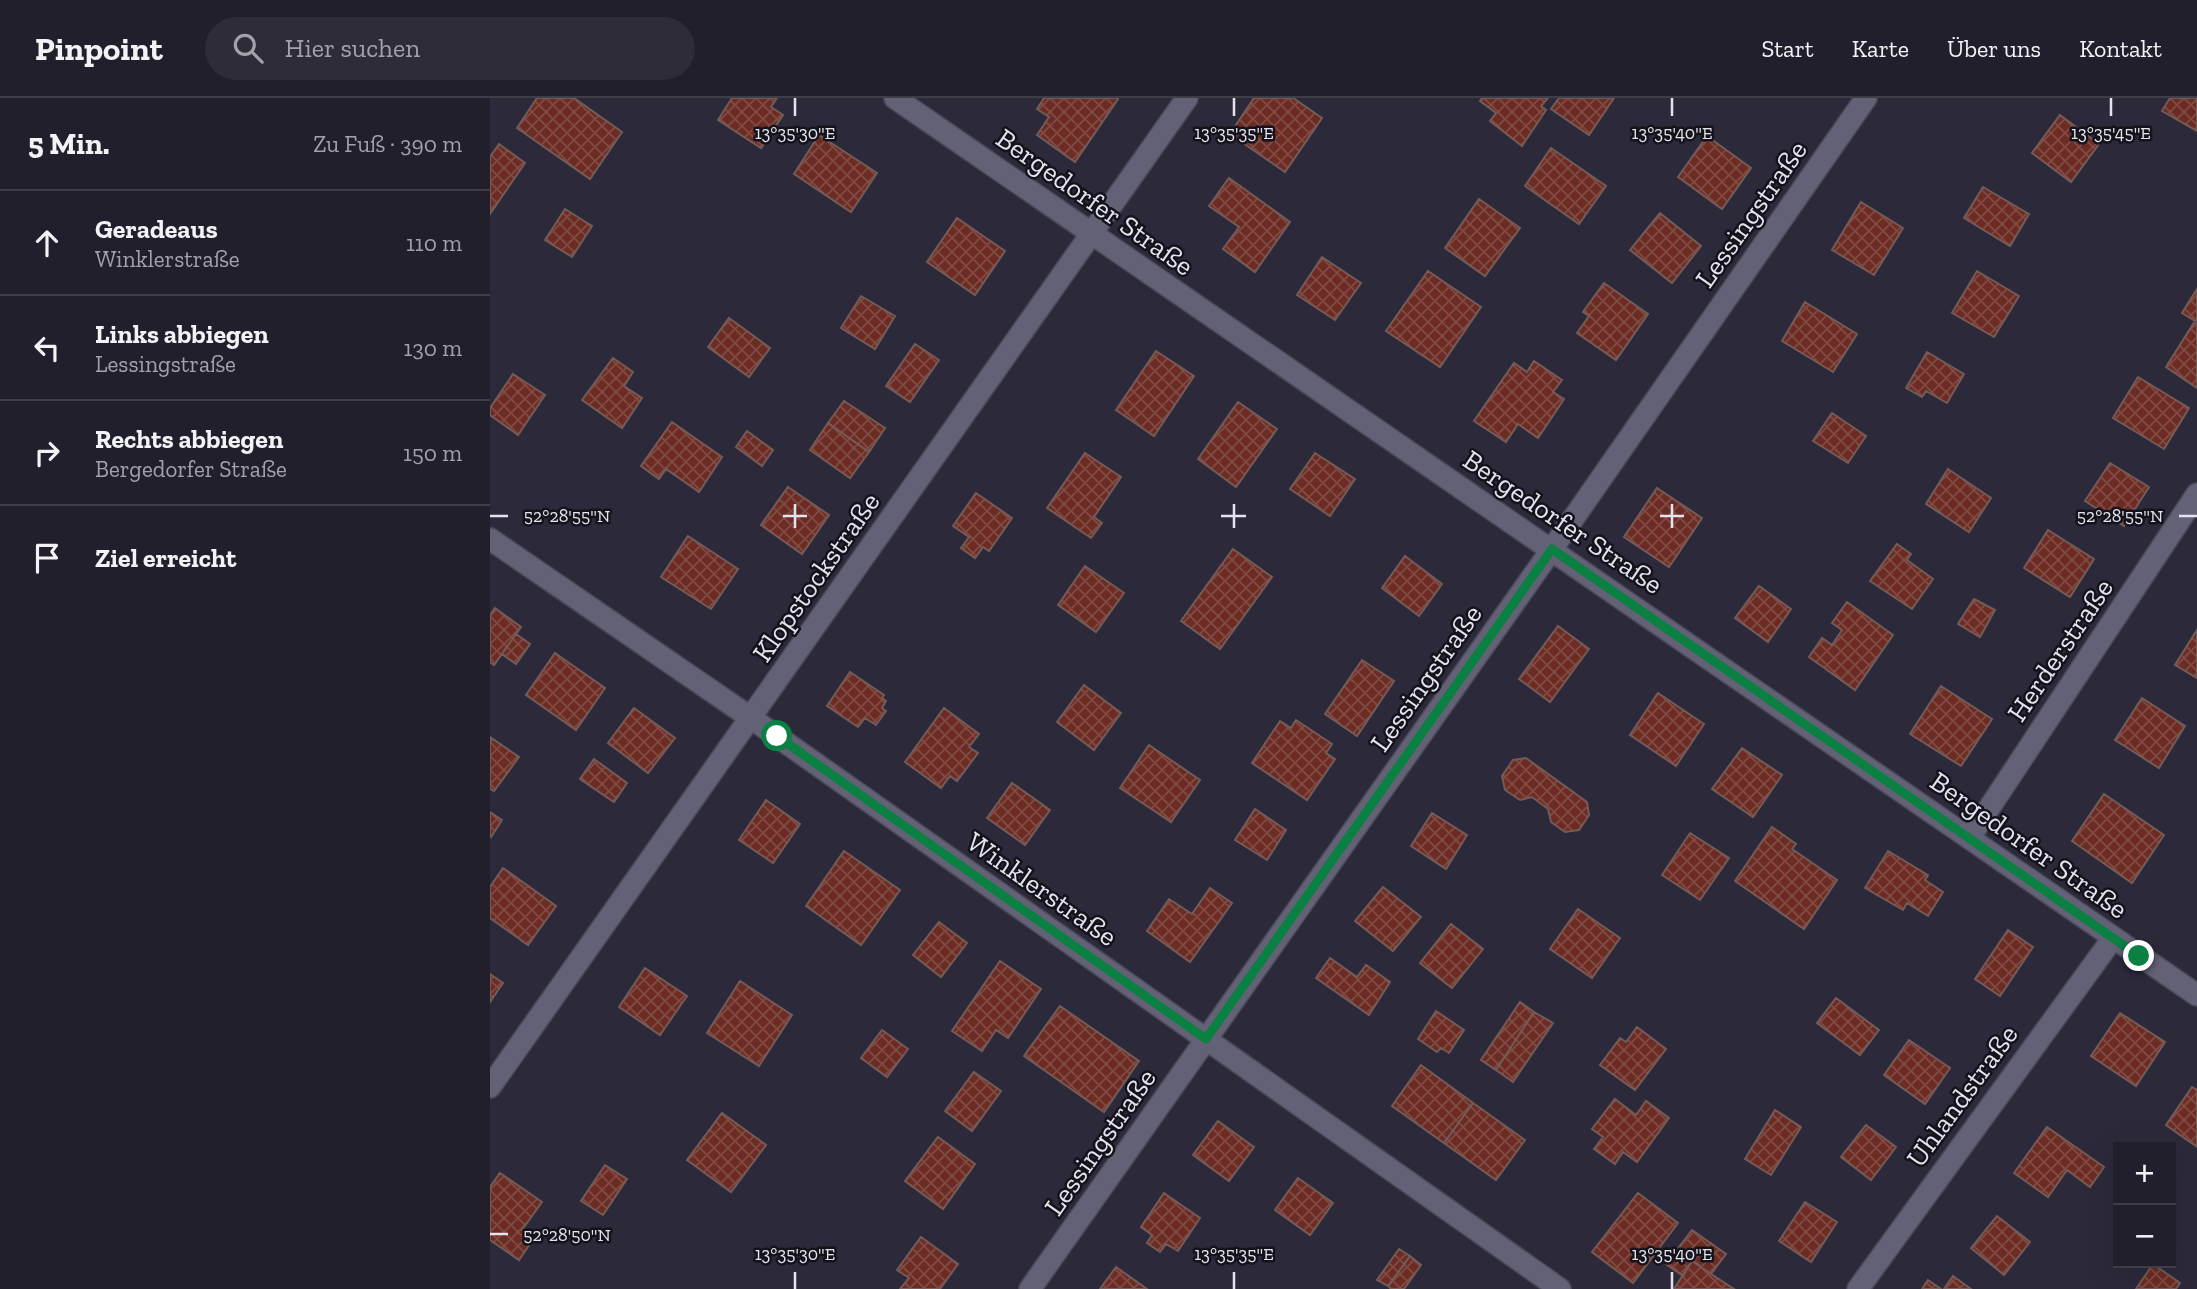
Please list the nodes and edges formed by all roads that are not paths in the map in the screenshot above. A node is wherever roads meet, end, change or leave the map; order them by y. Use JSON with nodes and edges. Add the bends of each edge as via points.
{"nodes":[{"id":1,"x":895,"y":98,"type":"edge"},
{"id":2,"x":1187,"y":98,"type":"edge"},
{"id":3,"x":1866,"y":98,"type":"edge"},
{"id":4,"x":1090,"y":234,"type":"junction"},
{"id":5,"x":2197,"y":494,"type":"edge"},
{"id":6,"x":490,"y":539,"type":"edge"},
{"id":7,"x":1552,"y":549,"type":"junction"},
{"id":8,"x":751,"y":718,"type":"junction"},
{"id":9,"x":1970,"y":837,"type":"junction"},
{"id":10,"x":2113,"y":938,"type":"junction"},
{"id":11,"x":2197,"y":995,"type":"edge"},
{"id":12,"x":1206,"y":1039,"type":"junction"},
{"id":13,"x":490,"y":1087,"type":"edge"},
{"id":14,"x":1030,"y":1289,"type":"edge"},
{"id":15,"x":1560,"y":1289,"type":"edge"},
{"id":16,"x":1858,"y":1289,"type":"edge"}],
"edges":[{"from":1,"to":4,"type":"street","name":"Bergedorfer Straße"},
{"from":2,"to":4,"type":"street","name":"Klopstockstraße"},
{"from":3,"to":7,"type":"street","name":"Lessingstraße"},
{"from":4,"to":7,"type":"street","name":"Bergedorfer Straße"},
{"from":4,"to":8,"type":"street","name":"Klopstockstraße"},
{"from":5,"to":9,"type":"street","name":"Herderstraße"},
{"from":6,"to":8,"type":"street","name":"Winklerstraße"},
{"from":7,"to":9,"type":"street","name":"Bergedorfer Straße"},
{"from":7,"to":12,"type":"street","name":"Lessingstraße"},
{"from":8,"to":12,"type":"street","name":"Winklerstraße"},
{"from":8,"to":13,"type":"street","name":"Klopstockstraße"},
{"from":9,"to":10,"type":"street","name":"Bergedorfer Straße"},
{"from":10,"to":11,"type":"street","name":"Bergedorfer Straße"},
{"from":10,"to":16,"type":"street","name":"Uhlandstraße"},
{"from":12,"to":14,"type":"street","name":"Lessingstraße"},
{"from":12,"to":15,"type":"street","name":"Winklerstraße"}]}
